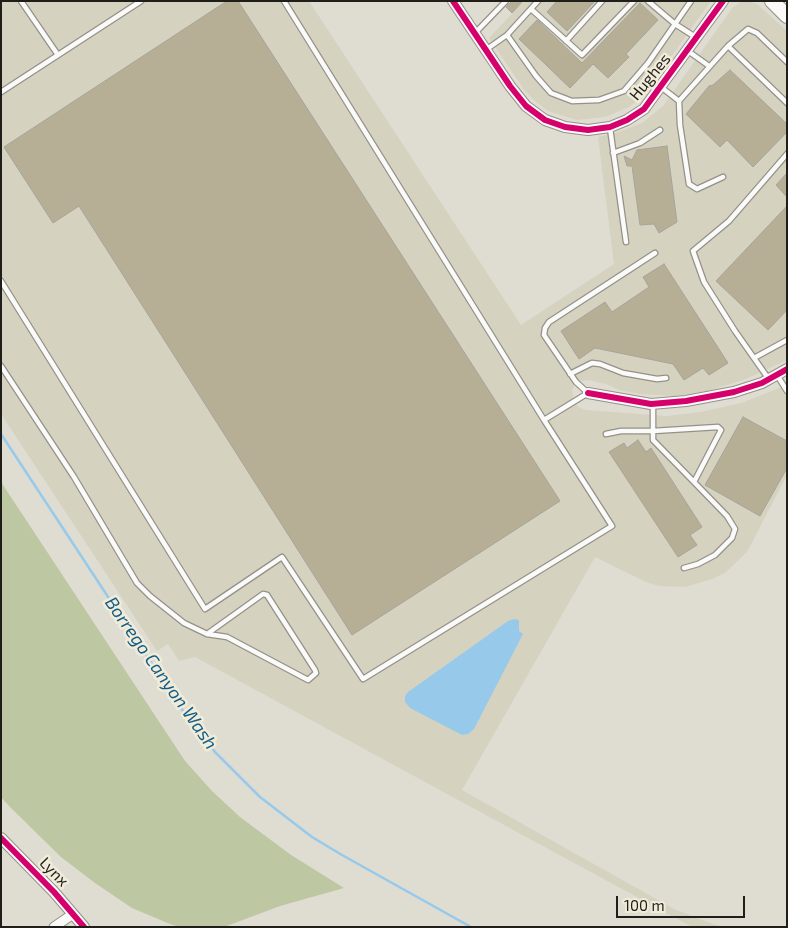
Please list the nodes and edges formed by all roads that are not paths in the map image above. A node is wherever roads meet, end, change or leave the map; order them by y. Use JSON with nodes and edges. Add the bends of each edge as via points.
{"nodes":[{"id":1,"x":21,"y":1,"type":"edge"},
{"id":2,"x":142,"y":1,"type":"edge"},
{"id":3,"x":284,"y":1,"type":"edge"},
{"id":4,"x":453,"y":1,"type":"edge"},
{"id":5,"x":506,"y":1,"type":"edge"},
{"id":6,"x":538,"y":1,"type":"edge"},
{"id":7,"x":602,"y":1,"type":"edge"},
{"id":8,"x":634,"y":1,"type":"edge"},
{"id":9,"x":648,"y":1,"type":"edge"},
{"id":10,"x":691,"y":1,"type":"edge"},
{"id":11,"x":723,"y":1,"type":"edge"},
{"id":12,"x":772,"y":1,"type":"edge"},
{"id":13,"x":530,"y":9,"type":"junction"},
{"id":14,"x":787,"y":16,"type":"edge"},
{"id":15,"x":674,"y":24,"type":"junction"},
{"id":16,"x":475,"y":33,"type":"junction"},
{"id":17,"x":507,"y":35,"type":"junction"},
{"id":18,"x":697,"y":38,"type":"junction"},
{"id":19,"x":566,"y":41,"type":"junction"},
{"id":20,"x":728,"y":46,"type":"junction"},
{"id":21,"x":486,"y":50,"type":"junction"},
{"id":22,"x":688,"y":51,"type":"junction"},
{"id":23,"x":58,"y":55,"type":"junction"},
{"id":24,"x":787,"y":62,"type":"edge"},
{"id":25,"x":709,"y":66,"type":"junction"},
{"id":26,"x":661,"y":87,"type":"junction"},
{"id":27,"x":1,"y":92,"type":"edge"},
{"id":28,"x":679,"y":101,"type":"junction"},
{"id":29,"x":787,"y":104,"type":"edge"},
{"id":30,"x":610,"y":127,"type":"junction"},
{"id":31,"x":660,"y":130,"type":"dead end"},
{"id":32,"x":613,"y":153,"type":"junction"},
{"id":33,"x":787,"y":154,"type":"edge"},
{"id":34,"x":723,"y":177,"type":"dead end"},
{"id":35,"x":626,"y":242,"type":"dead end"},
{"id":36,"x":655,"y":253,"type":"dead end"},
{"id":37,"x":1,"y":281,"type":"edge"},
{"id":38,"x":787,"y":340,"type":"edge"},
{"id":39,"x":754,"y":358,"type":"junction"},
{"id":40,"x":1,"y":366,"type":"edge"},
{"id":41,"x":570,"y":374,"type":"junction"},
{"id":42,"x":778,"y":374,"type":"edge"},
{"id":43,"x":666,"y":378,"type":"dead end"},
{"id":44,"x":787,"y":391,"type":"edge"},
{"id":45,"x":588,"y":393,"type":"junction"},
{"id":46,"x":653,"y":404,"type":"junction"},
{"id":47,"x":544,"y":420,"type":"junction"},
{"id":48,"x":653,"y":431,"type":"junction"},
{"id":49,"x":606,"y":434,"type":"dead end"},
{"id":50,"x":694,"y":482,"type":"junction"},
{"id":51,"x":684,"y":568,"type":"dead end"},
{"id":52,"x":206,"y":634,"type":"junction"},
{"id":53,"x":1,"y":838,"type":"edge"},
{"id":54,"x":73,"y":914,"type":"junction"},
{"id":55,"x":54,"y":927,"type":"edge"},
{"id":56,"x":84,"y":927,"type":"edge"}],
"edges":[{"from":1,"to":23,"type":"lane"},
{"from":2,"to":23,"type":"lane"},
{"from":3,"to":47,"type":"lane"},
{"from":4,"to":16,"type":"street","name":"Hughes"},
{"from":5,"to":16,"type":"lane"},
{"from":6,"to":13,"type":"lane"},
{"from":7,"to":19,"type":"lane"},
{"from":8,"to":19,"type":"lane","via":[[582,55]]},
{"from":9,"to":15,"type":"lane"},
{"from":10,"to":15,"type":"lane"},
{"from":11,"to":18,"type":"street","name":"Hughes"},
{"from":12,"to":14,"type":"main road"},
{"from":13,"to":17,"type":"lane"},
{"from":13,"to":19,"type":"lane"},
{"from":15,"to":17,"type":"lane","via":[[624,91],[599,100],[572,101],[551,93]]},
{"from":15,"to":18,"type":"lane"},
{"from":16,"to":21,"type":"street","name":"Hughes"},
{"from":17,"to":21,"type":"lane"},
{"from":18,"to":22,"type":"street","name":"Hughes"},
{"from":20,"to":24,"type":"lane","via":[[748,29],[757,33]]},
{"from":20,"to":25,"type":"lane"},
{"from":20,"to":29,"type":"lane"},
{"from":21,"to":30,"type":"street","name":"Hughes","via":[[526,106],[546,120],[588,130]]},
{"from":22,"to":25,"type":"lane"},
{"from":22,"to":26,"type":"street","name":"Hughes"},
{"from":23,"to":27,"type":"lane"},
{"from":25,"to":28,"type":"lane"},
{"from":26,"to":28,"type":"lane"},
{"from":26,"to":30,"type":"street","name":"Hughes","via":[[644,109]]},
{"from":28,"to":34,"type":"lane","via":[[689,184],[697,189]]},
{"from":30,"to":32,"type":"lane"},
{"from":31,"to":32,"type":"lane","via":[[640,144]]},
{"from":32,"to":35,"type":"lane"},
{"from":33,"to":39,"type":"lane","via":[[729,221],[693,250],[704,282]]},
{"from":36,"to":41,"type":"lane","via":[[549,322],[544,334]]},
{"from":37,"to":47,"type":"lane","via":[[205,609],[282,557],[363,680],[612,526]]},
{"from":38,"to":39,"type":"lane"},
{"from":39,"to":42,"type":"lane"},
{"from":40,"to":52,"type":"lane","via":[[74,477],[137,583],[167,611]]},
{"from":41,"to":43,"type":"lane","via":[[592,363],[623,373]]},
{"from":41,"to":45,"type":"lane"},
{"from":42,"to":44,"type":"lane"},
{"from":42,"to":46,"type":"street","via":[[734,392]]},
{"from":45,"to":46,"type":"street"},
{"from":45,"to":47,"type":"lane"},
{"from":46,"to":48,"type":"lane"},
{"from":48,"to":49,"type":"lane"},
{"from":48,"to":50,"type":"lane","via":[[652,440]]},
{"from":48,"to":50,"type":"lane","via":[[718,427],[717,439]]},
{"from":50,"to":51,"type":"lane","via":[[727,516],[735,529],[732,538],[715,555]]},
{"from":52,"to":52,"type":"lane","via":[[227,638],[308,680],[316,673],[263,594]]},
{"from":53,"to":54,"type":"street","name":"Lynx"},
{"from":54,"to":55,"type":"street"},
{"from":54,"to":56,"type":"street","name":"Lynx"}]}
